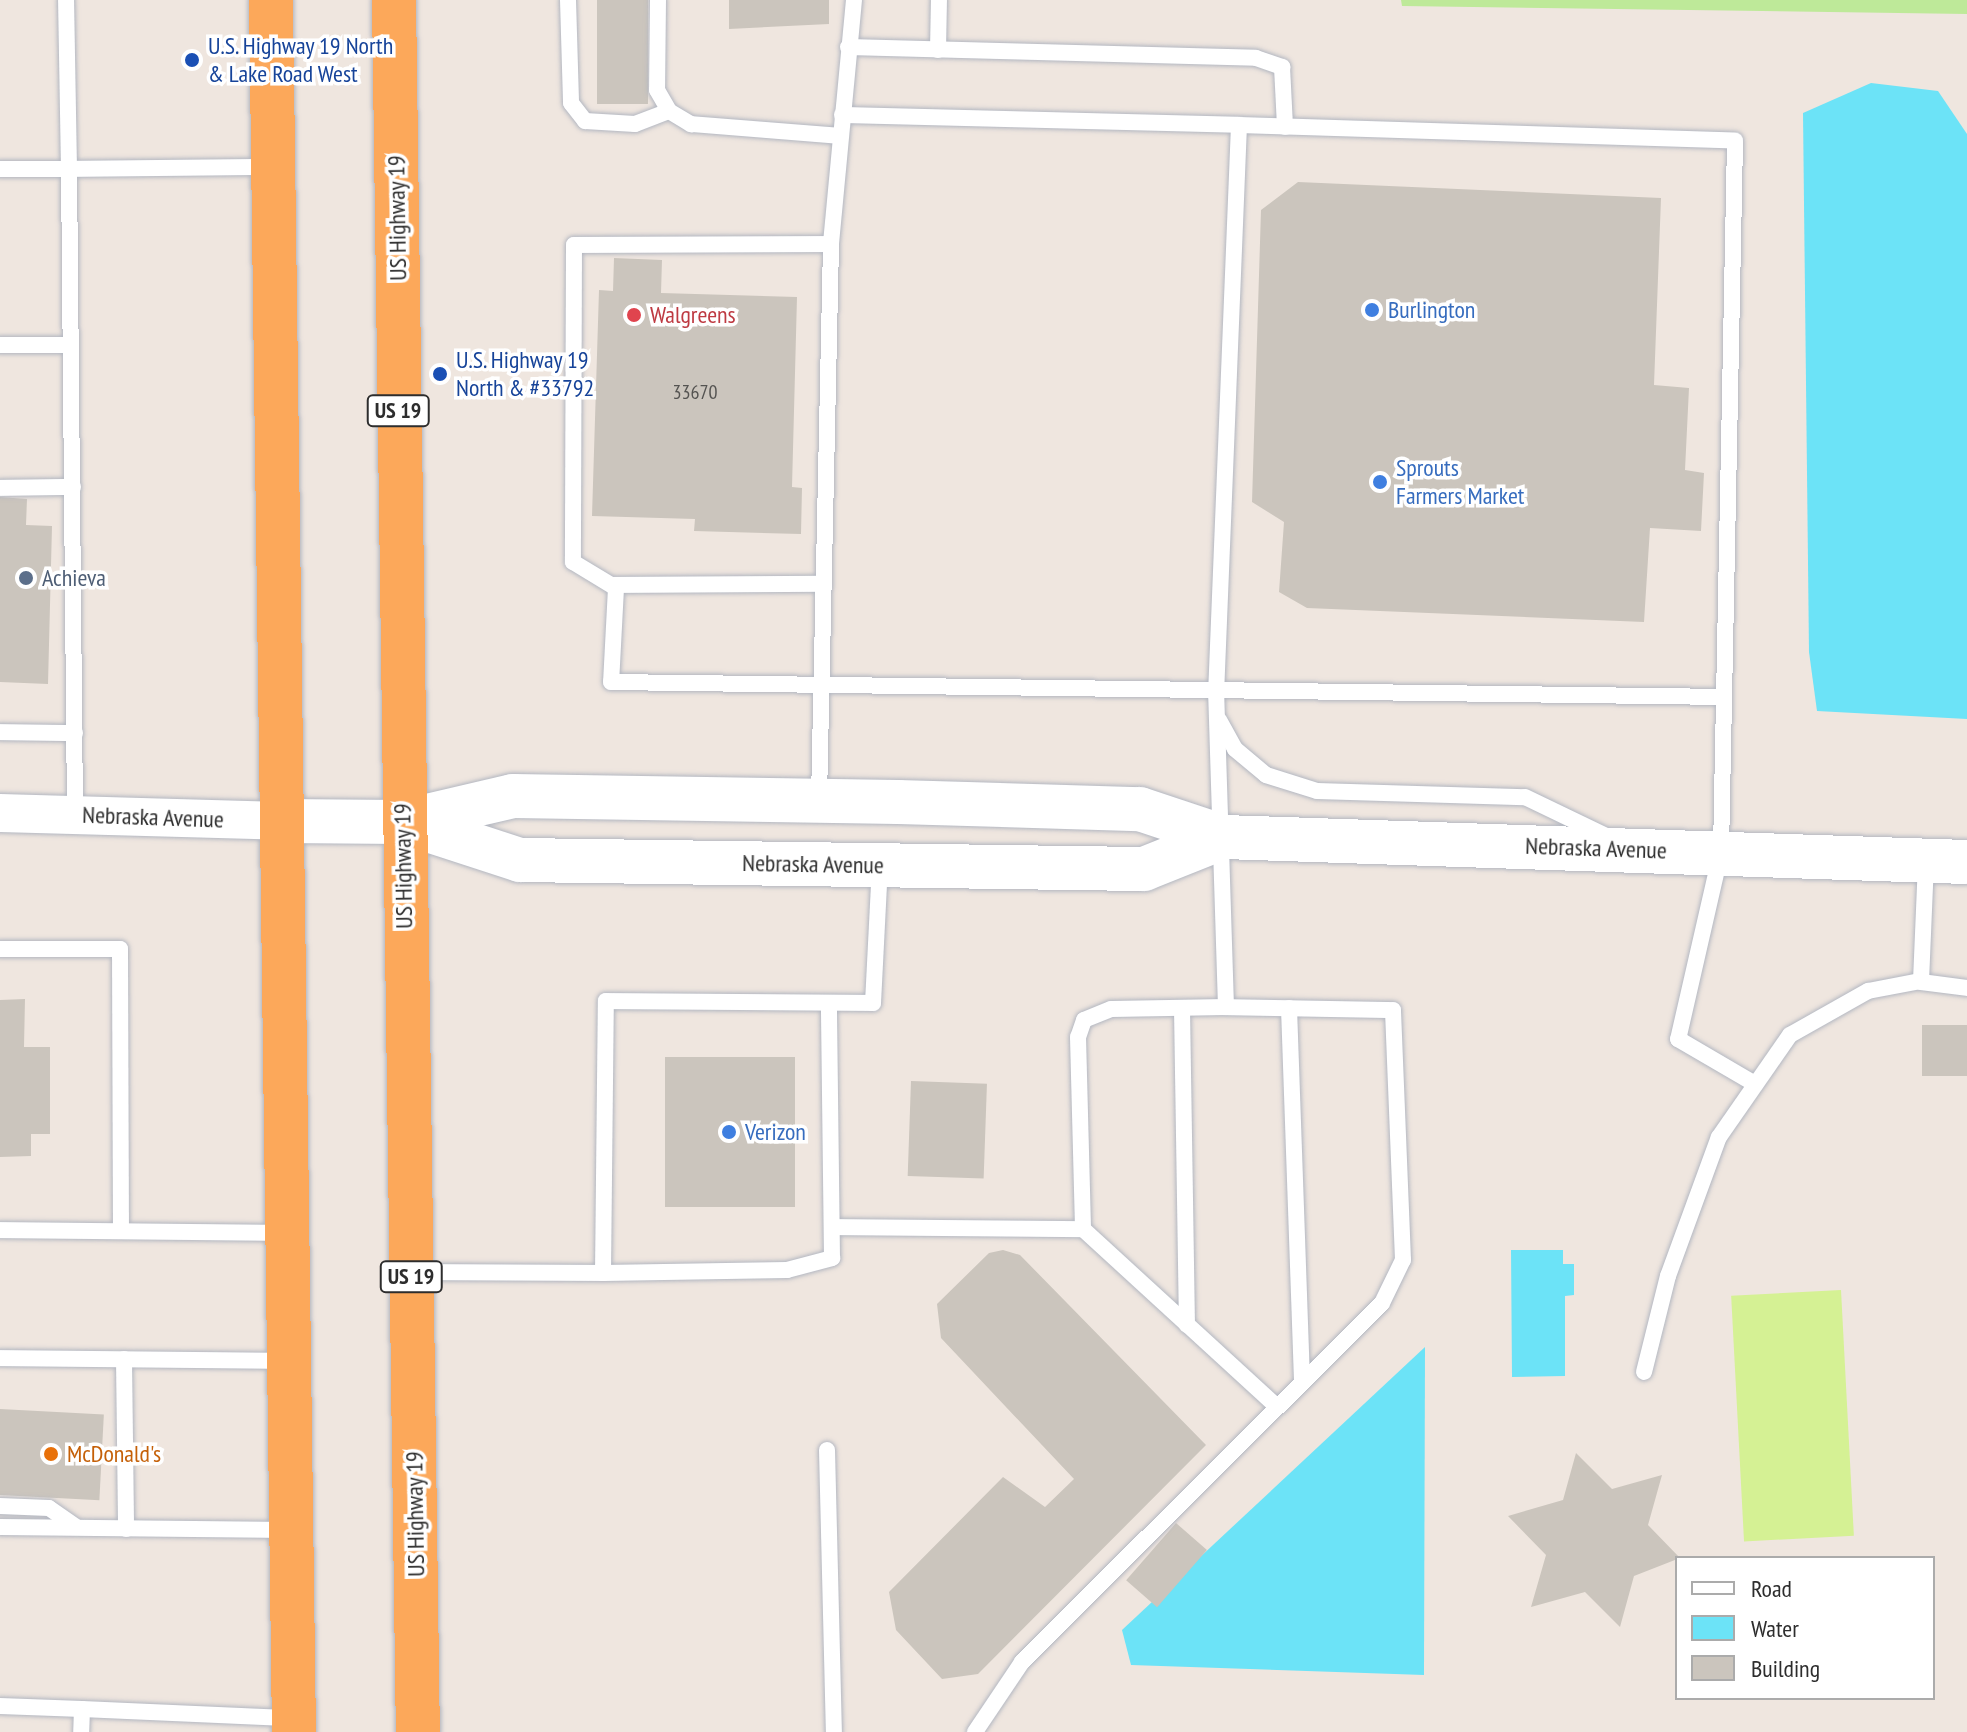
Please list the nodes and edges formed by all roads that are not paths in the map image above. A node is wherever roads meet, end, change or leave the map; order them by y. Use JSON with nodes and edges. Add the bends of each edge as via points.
{"nodes":[{"id":1,"x":66,"y":0,"type":"edge"},
{"id":2,"x":271,"y":0,"type":"edge"},
{"id":3,"x":394,"y":0,"type":"edge"},
{"id":4,"x":568,"y":0,"type":"edge"},
{"id":5,"x":658,"y":0,"type":"edge"},
{"id":6,"x":854,"y":0,"type":"edge"},
{"id":7,"x":939,"y":0,"type":"edge"},
{"id":8,"x":848,"y":47,"type":"junction"},
{"id":9,"x":938,"y":50,"type":"junction"},
{"id":10,"x":669,"y":111,"type":"junction"},
{"id":11,"x":842,"y":115,"type":"junction"},
{"id":12,"x":1239,"y":125,"type":"junction"},
{"id":13,"x":1285,"y":127,"type":"junction"},
{"id":14,"x":840,"y":136,"type":"junction"},
{"id":15,"x":274,"y":167,"type":"junction"},
{"id":16,"x":0,"y":169,"type":"edge"},
{"id":17,"x":69,"y":169,"type":"junction"},
{"id":18,"x":831,"y":244,"type":"junction"},
{"id":19,"x":0,"y":345,"type":"edge"},
{"id":20,"x":71,"y":345,"type":"junction"},
{"id":21,"x":73,"y":487,"type":"junction"},
{"id":22,"x":0,"y":488,"type":"edge"},
{"id":23,"x":821,"y":584,"type":"junction"},
{"id":24,"x":612,"y":585,"type":"junction"},
{"id":25,"x":818,"y":685,"type":"junction"},
{"id":26,"x":1216,"y":695,"type":"junction"},
{"id":27,"x":1724,"y":697,"type":"junction"},
{"id":28,"x":1217,"y":717,"type":"junction"},
{"id":29,"x":0,"y":732,"type":"edge"},
{"id":30,"x":75,"y":733,"type":"junction"},
{"id":31,"x":819,"y":800,"type":"junction"},
{"id":32,"x":0,"y":813,"type":"edge"},
{"id":33,"x":75,"y":815,"type":"junction"},
{"id":34,"x":282,"y":821,"type":"junction"},
{"id":35,"x":402,"y":822,"type":"junction"},
{"id":36,"x":1224,"y":837,"type":"junction"},
{"id":37,"x":1632,"y":849,"type":"junction"},
{"id":38,"x":1721,"y":852,"type":"junction"},
{"id":39,"x":1946,"y":862,"type":"edge"},
{"id":40,"x":880,"y":865,"type":"junction"},
{"id":41,"x":0,"y":949,"type":"edge"},
{"id":42,"x":1921,"y":981,"type":"junction"},
{"id":43,"x":1967,"y":988,"type":"edge"},
{"id":44,"x":829,"y":1003,"type":"junction"},
{"id":45,"x":1226,"y":1007,"type":"junction"},
{"id":46,"x":1182,"y":1008,"type":"junction"},
{"id":47,"x":1289,"y":1008,"type":"junction"},
{"id":48,"x":1755,"y":1084,"type":"junction"},
{"id":49,"x":832,"y":1227,"type":"junction"},
{"id":50,"x":1083,"y":1229,"type":"junction"},
{"id":51,"x":0,"y":1230,"type":"edge"},
{"id":52,"x":121,"y":1231,"type":"junction"},
{"id":53,"x":290,"y":1233,"type":"junction"},
{"id":54,"x":411,"y":1272,"type":"junction"},
{"id":55,"x":603,"y":1273,"type":"junction"},
{"id":56,"x":1187,"y":1325,"type":"junction"},
{"id":57,"x":0,"y":1358,"type":"edge"},
{"id":58,"x":124,"y":1359,"type":"junction"},
{"id":59,"x":291,"y":1361,"type":"junction"},
{"id":60,"x":1644,"y":1372,"type":"dead end"},
{"id":61,"x":1302,"y":1380,"type":"junction"},
{"id":62,"x":1276,"y":1406,"type":"junction"},
{"id":63,"x":827,"y":1450,"type":"dead end"},
{"id":64,"x":0,"y":1506,"type":"edge"},
{"id":65,"x":0,"y":1527,"type":"edge"},
{"id":66,"x":77,"y":1528,"type":"junction"},
{"id":67,"x":126,"y":1529,"type":"junction"},
{"id":68,"x":291,"y":1530,"type":"junction"},
{"id":69,"x":0,"y":1706,"type":"edge"},
{"id":70,"x":82,"y":1709,"type":"junction"},
{"id":71,"x":294,"y":1725,"type":"edge"},
{"id":72,"x":81,"y":1732,"type":"edge"},
{"id":73,"x":418,"y":1732,"type":"edge"},
{"id":74,"x":834,"y":1732,"type":"edge"},
{"id":75,"x":975,"y":1732,"type":"edge"}],
"edges":[{"from":1,"to":17,"type":"lane"},
{"from":2,"to":15,"type":"highway"},
{"from":3,"to":35,"type":"highway","name":"US Highway 19","number":"US 19"},
{"from":4,"to":10,"type":"lane","via":[[571,103],[585,121],[635,124]]},
{"from":5,"to":10,"type":"lane","via":[[657,90]]},
{"from":6,"to":8,"type":"lane"},
{"from":7,"to":9,"type":"lane"},
{"from":8,"to":9,"type":"lane"},
{"from":8,"to":11,"type":"lane"},
{"from":9,"to":13,"type":"lane","via":[[1256,58],[1282,67]]},
{"from":10,"to":14,"type":"lane","via":[[691,124]]},
{"from":11,"to":12,"type":"lane"},
{"from":11,"to":14,"type":"lane"},
{"from":12,"to":13,"type":"lane"},
{"from":12,"to":26,"type":"lane"},
{"from":13,"to":27,"type":"lane","via":[[1735,141]]},
{"from":14,"to":18,"type":"lane"},
{"from":15,"to":17,"type":"lane"},
{"from":15,"to":34,"type":"highway"},
{"from":16,"to":17,"type":"lane"},
{"from":17,"to":20,"type":"lane"},
{"from":18,"to":23,"type":"lane"},
{"from":18,"to":24,"type":"lane","via":[[574,245],[573,562]]},
{"from":19,"to":20,"type":"lane"},
{"from":20,"to":21,"type":"lane"},
{"from":21,"to":22,"type":"lane"},
{"from":21,"to":30,"type":"lane"},
{"from":23,"to":24,"type":"lane"},
{"from":23,"to":25,"type":"lane"},
{"from":24,"to":25,"type":"lane","via":[[611,682]]},
{"from":25,"to":26,"type":"lane"},
{"from":25,"to":31,"type":"lane"},
{"from":26,"to":27,"type":"lane","via":[[1247,685]]},
{"from":26,"to":28,"type":"lane"},
{"from":27,"to":38,"type":"lane"},
{"from":28,"to":36,"type":"lane"},
{"from":28,"to":37,"type":"lane","via":[[1235,749],[1266,775],[1317,791],[1525,797]]},
{"from":29,"to":30,"type":"lane"},
{"from":30,"to":33,"type":"lane"},
{"from":31,"to":35,"type":"main road","name":"Nebraska Avenue","via":[[513,796]]},
{"from":31,"to":36,"type":"main road","name":"Nebraska Avenue","via":[[1140,809]]},
{"from":32,"to":33,"type":"street","name":"Nebraska Avenue"},
{"from":33,"to":34,"type":"street","name":"Nebraska Avenue"},
{"from":34,"to":35,"type":"main road","name":"Nebraska Avenue"},
{"from":34,"to":53,"type":"highway"},
{"from":35,"to":40,"type":"main road","name":"Nebraska Avenue","via":[[520,860]]},
{"from":35,"to":54,"type":"highway","name":"US Highway 19","number":"US 19"},
{"from":36,"to":37,"type":"main road","name":"Nebraska Avenue"},
{"from":36,"to":40,"type":"main road","name":"Nebraska Avenue","via":[[1144,869]]},
{"from":36,"to":45,"type":"lane"},
{"from":37,"to":38,"type":"main road","name":"Nebraska Avenue"},
{"from":38,"to":39,"type":"main road","name":"Nebraska Avenue"},
{"from":38,"to":48,"type":"lane","via":[[1678,1039]]},
{"from":39,"to":42,"type":"lane"},
{"from":40,"to":44,"type":"lane","via":[[873,1003]]},
{"from":41,"to":52,"type":"lane","via":[[120,949]]},
{"from":42,"to":43,"type":"lane"},
{"from":42,"to":48,"type":"lane","via":[[1868,991],[1790,1035]]},
{"from":44,"to":49,"type":"lane"},
{"from":44,"to":55,"type":"lane","via":[[606,1001]]},
{"from":45,"to":46,"type":"lane"},
{"from":45,"to":47,"type":"lane"},
{"from":46,"to":50,"type":"lane","via":[[1111,1009],[1084,1020],[1078,1037]]},
{"from":46,"to":56,"type":"lane"},
{"from":47,"to":61,"type":"lane"},
{"from":47,"to":61,"type":"lane","via":[[1393,1010],[1403,1260],[1382,1303]]},
{"from":48,"to":60,"type":"lane","via":[[1719,1137],[1668,1276]]},
{"from":49,"to":50,"type":"lane"},
{"from":49,"to":55,"type":"lane","via":[[832,1258],[787,1270]]},
{"from":50,"to":56,"type":"lane"},
{"from":51,"to":52,"type":"lane"},
{"from":52,"to":53,"type":"lane"},
{"from":53,"to":59,"type":"highway"},
{"from":54,"to":55,"type":"lane"},
{"from":54,"to":73,"type":"highway","name":"US Highway 19","number":"US 19"},
{"from":56,"to":62,"type":"lane"},
{"from":57,"to":58,"type":"lane"},
{"from":58,"to":59,"type":"lane"},
{"from":58,"to":67,"type":"lane"},
{"from":59,"to":68,"type":"highway"},
{"from":61,"to":62,"type":"lane"},
{"from":62,"to":75,"type":"lane","via":[[1022,1662]]},
{"from":63,"to":74,"type":"lane"},
{"from":64,"to":66,"type":"lane","via":[[49,1508]]},
{"from":65,"to":66,"type":"lane"},
{"from":66,"to":67,"type":"lane"},
{"from":67,"to":68,"type":"lane"},
{"from":68,"to":71,"type":"highway"},
{"from":69,"to":70,"type":"lane"},
{"from":70,"to":71,"type":"lane"},
{"from":70,"to":72,"type":"lane"}]}
